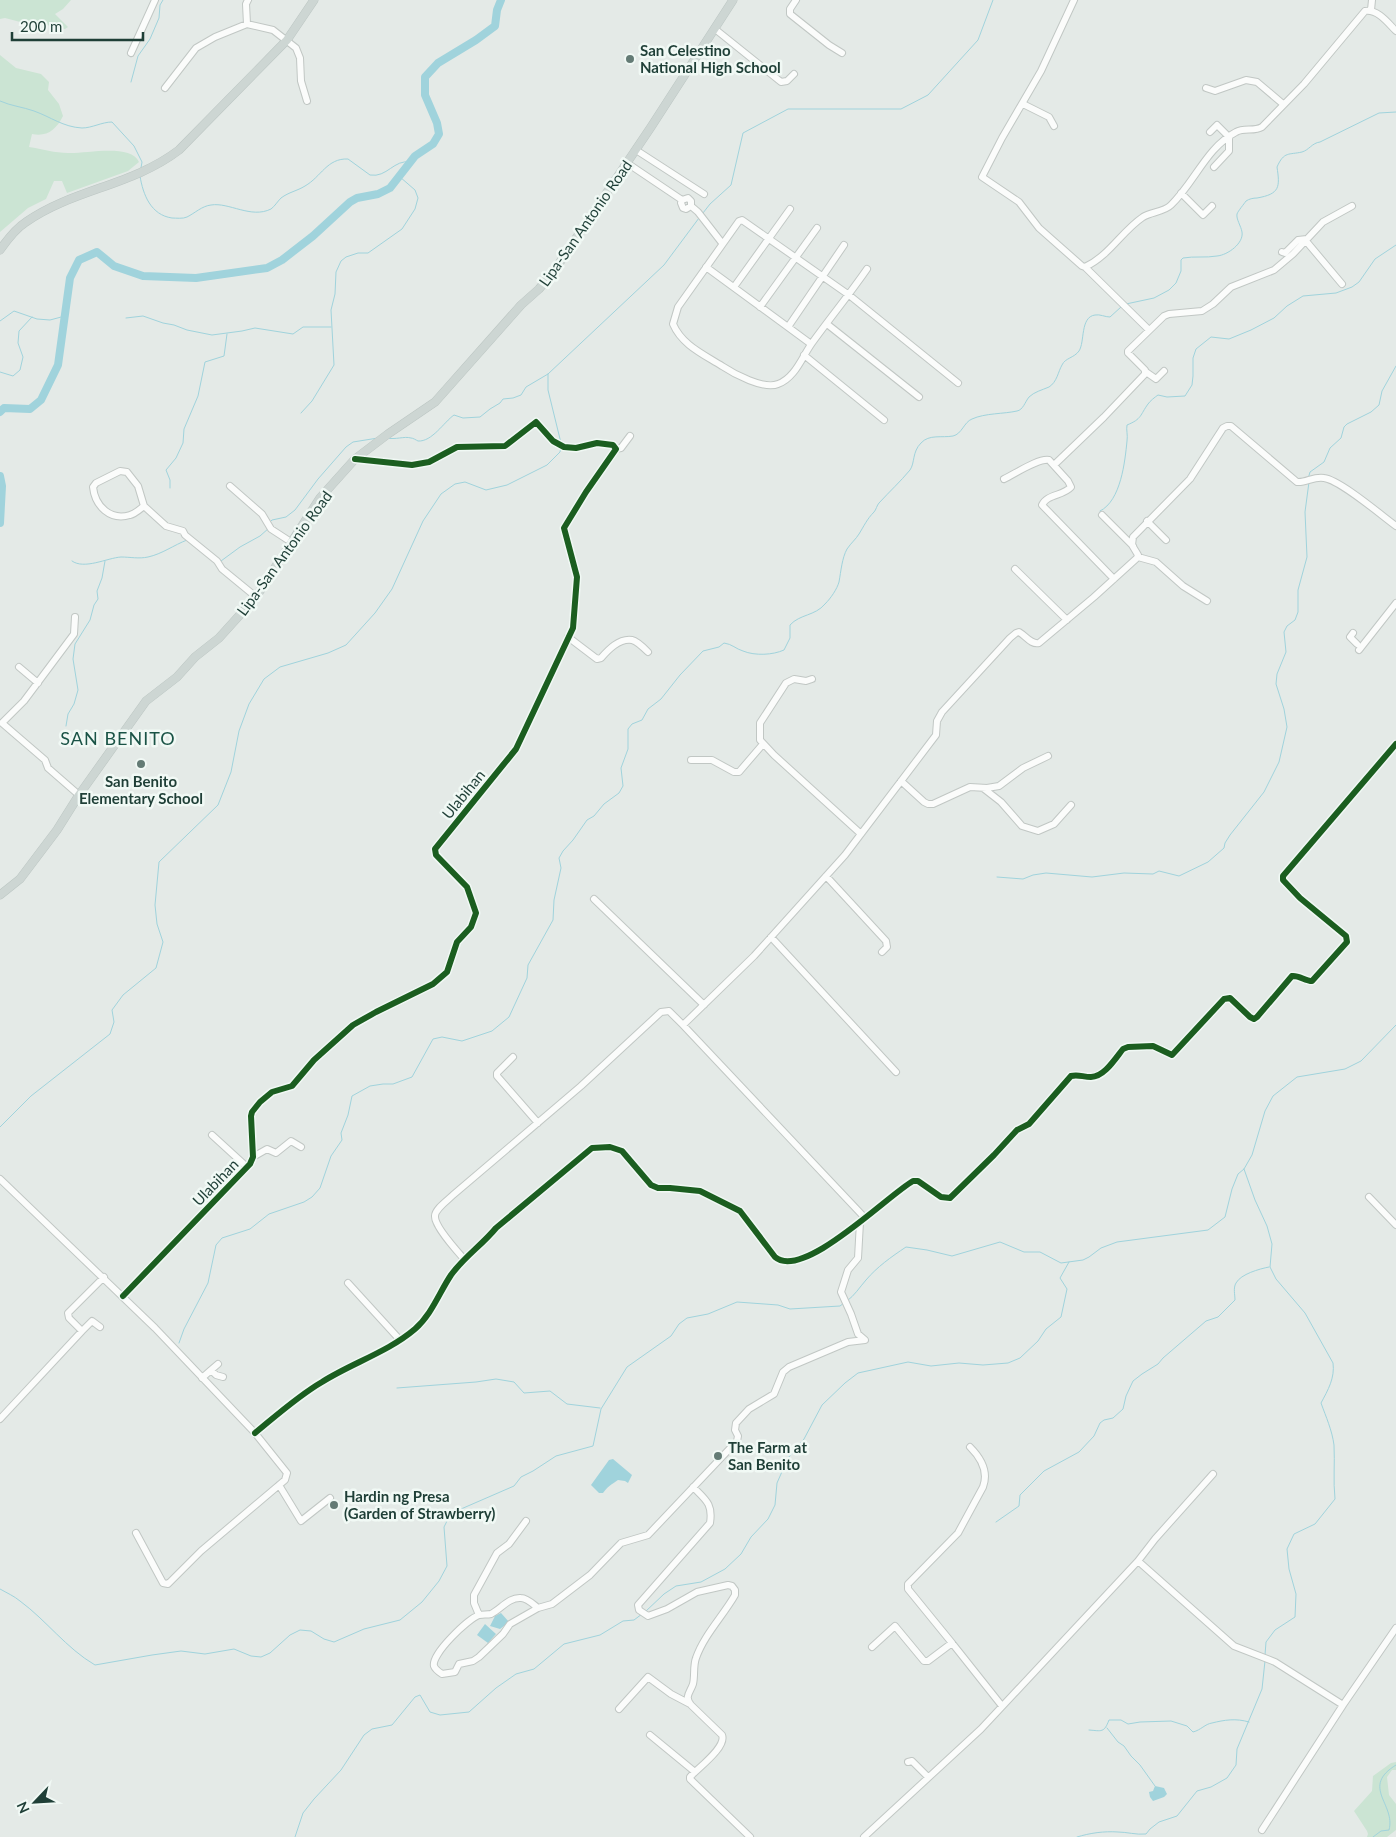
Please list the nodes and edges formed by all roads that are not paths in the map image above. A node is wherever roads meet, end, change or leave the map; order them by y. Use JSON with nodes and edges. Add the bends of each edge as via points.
{"nodes":[{"id":1,"x":155,"y":0,"type":"edge"},
{"id":2,"x":248,"y":0,"type":"edge"},
{"id":3,"x":314,"y":0,"type":"edge"},
{"id":4,"x":733,"y":0,"type":"edge"},
{"id":5,"x":796,"y":0,"type":"edge"},
{"id":6,"x":1074,"y":0,"type":"edge"},
{"id":7,"x":1372,"y":0,"type":"edge"},
{"id":8,"x":1371,"y":10,"type":"junction"},
{"id":9,"x":247,"y":24,"type":"junction"},
{"id":10,"x":715,"y":28,"type":"junction"},
{"id":11,"x":1396,"y":31,"type":"edge"},
{"id":12,"x":287,"y":40,"type":"junction"},
{"id":13,"x":842,"y":52,"type":"dead end"},
{"id":14,"x":131,"y":53,"type":"dead end"},
{"id":15,"x":794,"y":74,"type":"dead end"},
{"id":16,"x":165,"y":88,"type":"dead end"},
{"id":17,"x":1206,"y":88,"type":"dead end"},
{"id":18,"x":307,"y":101,"type":"dead end"},
{"id":19,"x":1023,"y":104,"type":"junction"},
{"id":20,"x":1283,"y":104,"type":"junction"},
{"id":21,"x":1054,"y":126,"type":"dead end"},
{"id":22,"x":1210,"y":132,"type":"dead end"},
{"id":23,"x":1229,"y":137,"type":"junction"},
{"id":24,"x":636,"y":150,"type":"junction"},
{"id":25,"x":627,"y":163,"type":"junction"},
{"id":26,"x":1214,"y":166,"type":"dead end"},
{"id":27,"x":1181,"y":193,"type":"junction"},
{"id":28,"x":704,"y":194,"type":"dead end"},
{"id":29,"x":1212,"y":206,"type":"dead end"},
{"id":30,"x":1352,"y":206,"type":"dead end"},
{"id":31,"x":790,"y":210,"type":"dead end"},
{"id":32,"x":817,"y":228,"type":"dead end"},
{"id":33,"x":769,"y":238,"type":"junction"},
{"id":34,"x":1306,"y":240,"type":"junction"},
{"id":35,"x":722,"y":243,"type":"junction"},
{"id":36,"x":844,"y":245,"type":"dead end"},
{"id":37,"x":0,"y":250,"type":"edge"},
{"id":38,"x":1282,"y":252,"type":"dead end"},
{"id":39,"x":795,"y":257,"type":"junction"},
{"id":40,"x":706,"y":267,"type":"junction"},
{"id":41,"x":1086,"y":267,"type":"junction"},
{"id":42,"x":867,"y":269,"type":"dead end"},
{"id":43,"x":822,"y":276,"type":"junction"},
{"id":44,"x":1342,"y":284,"type":"dead end"},
{"id":45,"x":734,"y":287,"type":"junction"},
{"id":46,"x":849,"y":295,"type":"junction"},
{"id":47,"x":760,"y":306,"type":"junction"},
{"id":48,"x":827,"y":324,"type":"junction"},
{"id":49,"x":788,"y":327,"type":"junction"},
{"id":50,"x":1149,"y":330,"type":"junction"},
{"id":51,"x":811,"y":344,"type":"junction"},
{"id":52,"x":804,"y":355,"type":"junction"},
{"id":53,"x":1164,"y":371,"type":"dead end"},
{"id":54,"x":1146,"y":372,"type":"junction"},
{"id":55,"x":958,"y":382,"type":"dead end"},
{"id":56,"x":919,"y":397,"type":"dead end"},
{"id":57,"x":884,"y":420,"type":"dead end"},
{"id":58,"x":630,"y":436,"type":"dead end"},
{"id":59,"x":616,"y":450,"type":"junction"},
{"id":60,"x":355,"y":459,"type":"junction"},
{"id":61,"x":1054,"y":466,"type":"junction"},
{"id":62,"x":1004,"y":479,"type":"dead end"},
{"id":63,"x":230,"y":486,"type":"dead end"},
{"id":64,"x":144,"y":506,"type":"junction"},
{"id":65,"x":1102,"y":516,"type":"dead end"},
{"id":66,"x":1147,"y":521,"type":"junction"},
{"id":67,"x":1396,"y":526,"type":"edge"},
{"id":68,"x":1166,"y":540,"type":"dead end"},
{"id":69,"x":291,"y":542,"type":"junction"},
{"id":70,"x":1134,"y":547,"type":"junction"},
{"id":71,"x":1138,"y":557,"type":"junction"},
{"id":72,"x":1015,"y":569,"type":"dead end"},
{"id":73,"x":1114,"y":579,"type":"junction"},
{"id":74,"x":256,"y":597,"type":"junction"},
{"id":75,"x":1208,"y":601,"type":"dead end"},
{"id":76,"x":1396,"y":603,"type":"edge"},
{"id":77,"x":75,"y":617,"type":"dead end"},
{"id":78,"x":1067,"y":620,"type":"junction"},
{"id":79,"x":1353,"y":633,"type":"dead end"},
{"id":80,"x":568,"y":637,"type":"junction"},
{"id":81,"x":648,"y":652,"type":"dead end"},
{"id":82,"x":19,"y":668,"type":"dead end"},
{"id":83,"x":812,"y":679,"type":"dead end"},
{"id":84,"x":38,"y":683,"type":"junction"},
{"id":85,"x":763,"y":744,"type":"junction"},
{"id":86,"x":1396,"y":744,"type":"edge"},
{"id":87,"x":1048,"y":756,"type":"dead end"},
{"id":88,"x":691,"y":760,"type":"dead end"},
{"id":89,"x":901,"y":781,"type":"junction"},
{"id":90,"x":983,"y":788,"type":"junction"},
{"id":91,"x":79,"y":795,"type":"junction"},
{"id":92,"x":1071,"y":806,"type":"dead end"},
{"id":93,"x":860,"y":834,"type":"junction"},
{"id":94,"x":826,"y":876,"type":"junction"},
{"id":95,"x":0,"y":896,"type":"edge"},
{"id":96,"x":594,"y":899,"type":"dead end"},
{"id":97,"x":772,"y":937,"type":"junction"},
{"id":98,"x":882,"y":952,"type":"dead end"},
{"id":99,"x":704,"y":1005,"type":"junction"},
{"id":100,"x":683,"y":1025,"type":"junction"},
{"id":101,"x":513,"y":1057,"type":"dead end"},
{"id":102,"x":896,"y":1072,"type":"dead end"},
{"id":103,"x":538,"y":1122,"type":"junction"},
{"id":104,"x":212,"y":1135,"type":"dead end"},
{"id":105,"x":301,"y":1147,"type":"dead end"},
{"id":106,"x":253,"y":1157,"type":"junction"},
{"id":107,"x":247,"y":1167,"type":"junction"},
{"id":108,"x":0,"y":1179,"type":"edge"},
{"id":109,"x":1369,"y":1198,"type":"dead end"},
{"id":110,"x":863,"y":1220,"type":"junction"},
{"id":111,"x":1396,"y":1224,"type":"edge"},
{"id":112,"x":464,"y":1259,"type":"junction"},
{"id":113,"x":104,"y":1277,"type":"junction"},
{"id":114,"x":348,"y":1283,"type":"dead end"},
{"id":115,"x":123,"y":1296,"type":"junction"},
{"id":116,"x":100,"y":1327,"type":"dead end"},
{"id":117,"x":82,"y":1331,"type":"junction"},
{"id":118,"x":400,"y":1340,"type":"junction"},
{"id":119,"x":218,"y":1364,"type":"dead end"},
{"id":120,"x":212,"y":1370,"type":"junction"},
{"id":121,"x":223,"y":1377,"type":"dead end"},
{"id":122,"x":202,"y":1378,"type":"junction"},
{"id":123,"x":0,"y":1419,"type":"edge"},
{"id":124,"x":255,"y":1433,"type":"junction"},
{"id":125,"x":970,"y":1447,"type":"dead end"},
{"id":126,"x":1213,"y":1474,"type":"dead end"},
{"id":127,"x":279,"y":1485,"type":"junction"},
{"id":128,"x":694,"y":1487,"type":"junction"},
{"id":129,"x":330,"y":1498,"type":"dead end"},
{"id":130,"x":526,"y":1521,"type":"dead end"},
{"id":131,"x":136,"y":1533,"type":"dead end"},
{"id":132,"x":1138,"y":1561,"type":"junction"},
{"id":133,"x":538,"y":1608,"type":"junction"},
{"id":134,"x":479,"y":1615,"type":"junction"},
{"id":135,"x":1396,"y":1628,"type":"edge"},
{"id":136,"x":952,"y":1643,"type":"junction"},
{"id":137,"x":872,"y":1647,"type":"dead end"},
{"id":138,"x":691,"y":1705,"type":"junction"},
{"id":139,"x":1002,"y":1706,"type":"junction"},
{"id":140,"x":1343,"y":1706,"type":"junction"},
{"id":141,"x":619,"y":1709,"type":"dead end"},
{"id":142,"x":650,"y":1735,"type":"dead end"},
{"id":143,"x":908,"y":1762,"type":"dead end"},
{"id":144,"x":695,"y":1772,"type":"junction"},
{"id":145,"x":928,"y":1777,"type":"junction"},
{"id":146,"x":1262,"y":1830,"type":"dead end"},
{"id":147,"x":750,"y":1837,"type":"edge"},
{"id":148,"x":864,"y":1837,"type":"edge"}],
"edges":[{"from":1,"to":14,"type":"street"},
{"from":2,"to":9,"type":"street"},
{"from":3,"to":12,"type":"main road"},
{"from":4,"to":10,"type":"main road","name":"Lipa-San Antonio Road"},
{"from":5,"to":13,"type":"street","via":[[790,14]]},
{"from":6,"to":19,"type":"street"},
{"from":7,"to":8,"type":"street"},
{"from":8,"to":11,"type":"street"},
{"from":8,"to":20,"type":"street","via":[[1361,15],[1304,84]]},
{"from":9,"to":12,"type":"street","via":[[273,30]]},
{"from":9,"to":16,"type":"street","via":[[196,48]]},
{"from":10,"to":15,"type":"street","via":[[781,82]]},
{"from":10,"to":24,"type":"main road","name":"Lipa-San Antonio Road"},
{"from":12,"to":18,"type":"street","via":[[296,48],[300,58],[301,81]]},
{"from":12,"to":37,"type":"main road","via":[[168,159],[134,177],[63,202],[32,218],[16,230]]},
{"from":17,"to":20,"type":"street","via":[[1215,91],[1252,80]]},
{"from":19,"to":21,"type":"street","via":[[1049,117]]},
{"from":19,"to":41,"type":"street","via":[[982,177],[1019,202],[1039,228]]},
{"from":20,"to":23,"type":"street","via":[[1262,127],[1237,131]]},
{"from":22,"to":23,"type":"street","via":[[1217,126]]},
{"from":23,"to":26,"type":"street","via":[[1229,151]]},
{"from":23,"to":27,"type":"street","via":[[1204,160]]},
{"from":24,"to":25,"type":"main road","name":"Lipa-San Antonio Road"},
{"from":24,"to":28,"type":"street"},
{"from":25,"to":35,"type":"street","via":[[682,200],[683,208],[691,206]]},
{"from":25,"to":60,"type":"main road","name":"Lipa-San Antonio Road","via":[[539,289],[435,402]]},
{"from":27,"to":29,"type":"street","via":[[1203,215]]},
{"from":27,"to":41,"type":"street","via":[[1168,208],[1142,218]]},
{"from":30,"to":34,"type":"street","via":[[1323,222]]},
{"from":31,"to":33,"type":"street"},
{"from":32,"to":39,"type":"street"},
{"from":33,"to":35,"type":"street","via":[[740,220]]},
{"from":33,"to":39,"type":"street"},
{"from":33,"to":45,"type":"street"},
{"from":34,"to":38,"type":"street","via":[[1298,240],[1285,253]]},
{"from":34,"to":44,"type":"street"},
{"from":34,"to":50,"type":"street","via":[[1274,270],[1231,287],[1208,308],[1169,314]]},
{"from":35,"to":40,"type":"street"},
{"from":36,"to":43,"type":"street"},
{"from":39,"to":43,"type":"street"},
{"from":39,"to":47,"type":"street"},
{"from":40,"to":45,"type":"street"},
{"from":40,"to":52,"type":"street","via":[[674,317],[673,324],[681,340],[732,372],[768,387],[789,377]]},
{"from":41,"to":50,"type":"street"},
{"from":42,"to":46,"type":"street"},
{"from":43,"to":46,"type":"street"},
{"from":43,"to":49,"type":"street"},
{"from":45,"to":47,"type":"street"},
{"from":46,"to":48,"type":"street"},
{"from":46,"to":55,"type":"street"},
{"from":47,"to":49,"type":"street"},
{"from":48,"to":51,"type":"street"},
{"from":48,"to":56,"type":"street"},
{"from":49,"to":51,"type":"street"},
{"from":50,"to":54,"type":"street","via":[[1128,352]]},
{"from":51,"to":52,"type":"street"},
{"from":52,"to":57,"type":"street"},
{"from":53,"to":54,"type":"street","via":[[1156,379]]},
{"from":54,"to":61,"type":"street"},
{"from":58,"to":59,"type":"street","name":"Ulabihan"},
{"from":59,"to":60,"type":"street","via":[[613,445],[597,443],[564,447],[553,441],[536,422],[505,446],[457,447],[429,462],[412,464]]},
{"from":59,"to":80,"type":"street","name":"Ulabihan","via":[[564,528],[577,577],[573,628]]},
{"from":60,"to":69,"type":"main road","name":"Lipa-San Antonio Road","via":[[320,498]]},
{"from":61,"to":62,"type":"street","via":[[1044,459]]},
{"from":61,"to":73,"type":"street","via":[[1071,487],[1061,495],[1045,500],[1042,505]]},
{"from":63,"to":69,"type":"street","via":[[262,514],[272,528]]},
{"from":64,"to":64,"type":"street","via":[[132,515],[119,517],[105,512],[97,502],[93,487],[120,471],[127,472],[138,486]]},
{"from":64,"to":74,"type":"street","via":[[166,526],[183,531]]},
{"from":65,"to":70,"type":"street"},
{"from":66,"to":67,"type":"street","via":[[1190,479],[1223,428],[1231,426],[1297,482],[1331,480]]},
{"from":66,"to":68,"type":"street"},
{"from":66,"to":70,"type":"street","via":[[1133,537]]},
{"from":69,"to":74,"type":"main road","name":"Lipa-San Antonio Road"},
{"from":70,"to":71,"type":"street"},
{"from":71,"to":73,"type":"street"},
{"from":71,"to":75,"type":"street","via":[[1156,562],[1182,586]]},
{"from":72,"to":78,"type":"street"},
{"from":73,"to":78,"type":"street"},
{"from":74,"to":91,"type":"main road","name":"Lipa-San Antonio Road","via":[[219,638],[146,701]]},
{"from":76,"to":79,"type":"street","via":[[1359,647],[1350,637]]},
{"from":77,"to":84,"type":"street","via":[[74,634]]},
{"from":78,"to":89,"type":"street","via":[[1035,644],[1016,633],[942,712],[937,721],[936,735]]},
{"from":80,"to":81,"type":"street","via":[[597,659],[610,647],[629,640]]},
{"from":80,"to":106,"type":"street","name":"Ulabihan","via":[[516,749],[435,849],[436,855],[467,887],[476,913],[471,927],[457,942],[447,972],[433,984],[353,1025],[314,1060],[292,1086],[272,1092],[260,1102],[251,1116]]},
{"from":82,"to":84,"type":"street"},
{"from":83,"to":85,"type":"street","via":[[794,679],[786,684],[760,723],[759,735]]},
{"from":84,"to":91,"type":"street","via":[[2,723]]},
{"from":85,"to":88,"type":"street","via":[[739,772],[712,760]]},
{"from":85,"to":93,"type":"street"},
{"from":86,"to":110,"type":"street","via":[[1283,876],[1300,898],[1348,940],[1315,978],[1308,981],[1292,976],[1254,1019],[1230,998],[1224,999],[1172,1055],[1153,1046],[1128,1048],[1095,1077],[1071,1076],[1029,1124],[1017,1130],[950,1198],[941,1197],[913,1181]]},
{"from":87,"to":90,"type":"street","via":[[1023,768],[1004,784]]},
{"from":89,"to":90,"type":"street","via":[[928,804],[970,787]]},
{"from":89,"to":93,"type":"street"},
{"from":90,"to":92,"type":"street","via":[[1001,802],[1022,826],[1038,831],[1050,827]]},
{"from":91,"to":95,"type":"main road","name":"Lipa-San Antonio Road","via":[[20,879]]},
{"from":93,"to":94,"type":"street"},
{"from":94,"to":97,"type":"street"},
{"from":94,"to":98,"type":"street","via":[[886,942],[887,947]]},
{"from":96,"to":99,"type":"street"},
{"from":97,"to":99,"type":"street"},
{"from":97,"to":102,"type":"street"},
{"from":99,"to":100,"type":"street"},
{"from":100,"to":103,"type":"street","via":[[669,1011],[661,1012]]},
{"from":100,"to":110,"type":"street"},
{"from":101,"to":103,"type":"street","via":[[497,1076]]},
{"from":103,"to":112,"type":"street","via":[[437,1212],[437,1224]]},
{"from":104,"to":107,"type":"street"},
{"from":105,"to":106,"type":"street","via":[[289,1141],[276,1153],[267,1149]]},
{"from":106,"to":107,"type":"street","name":"Ulabihan"},
{"from":107,"to":115,"type":"street","name":"Ulabihan"},
{"from":108,"to":113,"type":"street"},
{"from":109,"to":111,"type":"street"},
{"from":110,"to":112,"type":"street","via":[[834,1242],[803,1257],[778,1260],[740,1211],[700,1191],[658,1188],[651,1185],[622,1151],[610,1147],[592,1148]]},
{"from":110,"to":128,"type":"street","via":[[858,1258],[848,1270],[841,1292],[858,1334],[865,1340],[848,1342],[783,1372],[774,1394],[761,1400],[738,1420],[736,1430],[739,1438]]},
{"from":112,"to":118,"type":"street","via":[[424,1320]]},
{"from":113,"to":115,"type":"street"},
{"from":113,"to":117,"type":"street","via":[[68,1313]]},
{"from":114,"to":118,"type":"street"},
{"from":115,"to":122,"type":"street"},
{"from":116,"to":117,"type":"street","via":[[92,1321]]},
{"from":117,"to":123,"type":"street"},
{"from":118,"to":124,"type":"street","via":[[297,1398]]},
{"from":119,"to":120,"type":"street"},
{"from":120,"to":121,"type":"street"},
{"from":120,"to":122,"type":"street"},
{"from":122,"to":124,"type":"street"},
{"from":124,"to":127,"type":"street","via":[[287,1473]]},
{"from":125,"to":136,"type":"street","via":[[984,1466],[986,1479],[983,1486],[958,1533],[908,1584],[908,1589]]},
{"from":126,"to":132,"type":"street"},
{"from":127,"to":129,"type":"street","via":[[301,1521]]},
{"from":127,"to":131,"type":"street","via":[[201,1551],[168,1584],[163,1583]]},
{"from":128,"to":133,"type":"street","via":[[648,1535],[622,1543],[552,1604]]},
{"from":128,"to":138,"type":"street","via":[[709,1504],[712,1513],[710,1523],[638,1605],[639,1610],[648,1616],[697,1592],[728,1585],[736,1590],[697,1656],[693,1685],[687,1696]]},
{"from":130,"to":134,"type":"street","via":[[497,1553],[474,1595]]},
{"from":132,"to":139,"type":"street"},
{"from":132,"to":140,"type":"street","via":[[1234,1646],[1275,1662]]},
{"from":133,"to":134,"type":"street","via":[[520,1598],[503,1604],[490,1614]]},
{"from":133,"to":134,"type":"street","via":[[510,1624],[479,1657],[459,1664],[455,1672],[442,1674],[433,1664],[436,1657],[449,1639]]},
{"from":135,"to":140,"type":"street"},
{"from":136,"to":137,"type":"street","via":[[924,1662],[892,1626]]},
{"from":136,"to":139,"type":"street"},
{"from":138,"to":141,"type":"street","via":[[648,1677]]},
{"from":138,"to":144,"type":"street","via":[[724,1739],[719,1749]]},
{"from":139,"to":145,"type":"street"},
{"from":140,"to":146,"type":"street"},
{"from":142,"to":144,"type":"street"},
{"from":143,"to":145,"type":"street","via":[[912,1761]]},
{"from":144,"to":147,"type":"street","via":[[690,1779]]},
{"from":145,"to":148,"type":"street"}]}
